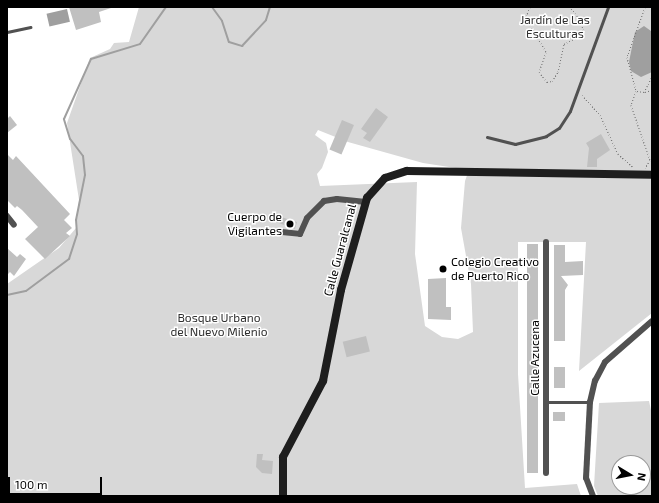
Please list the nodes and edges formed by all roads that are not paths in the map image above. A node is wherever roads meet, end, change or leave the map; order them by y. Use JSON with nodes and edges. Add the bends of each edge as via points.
{"nodes":[{"id":1,"x":608,"y":7,"type":"edge"},
{"id":2,"x":30,"y":27,"type":"dead end"},
{"id":3,"x":7,"y":32,"type":"edge"},
{"id":4,"x":487,"y":137,"type":"dead end"},
{"id":5,"x":652,"y":175,"type":"edge"},
{"id":6,"x":366,"y":202,"type":"junction"},
{"id":7,"x":7,"y":216,"type":"edge"},
{"id":8,"x":14,"y":225,"type":"dead end"},
{"id":9,"x":282,"y":232,"type":"dead end"},
{"id":10,"x":546,"y":242,"type":"dead end"},
{"id":11,"x":652,"y":321,"type":"edge"},
{"id":12,"x":546,"y":402,"type":"junction"},
{"id":13,"x":590,"y":402,"type":"junction"},
{"id":14,"x":546,"y":466,"type":"junction"},
{"id":15,"x":553,"y":466,"type":"dead end"},
{"id":16,"x":546,"y":473,"type":"dead end"},
{"id":17,"x":282,"y":496,"type":"edge"},
{"id":18,"x":593,"y":496,"type":"edge"}],
"edges":[{"from":1,"to":4,"type":"lane","via":[[570,111],[563,122],[546,136],[515,144]]},
{"from":2,"to":3,"type":"lane"},
{"from":5,"to":6,"type":"street","name":"Calle Guaralcanal","via":[[407,171],[385,178]]},
{"from":6,"to":9,"type":"street","via":[[337,199],[324,201],[307,218],[300,234]]},
{"from":6,"to":17,"type":"street","name":"Calle Guaralcanal","via":[[341,290],[323,382],[283,456]]},
{"from":7,"to":8,"type":"street"},
{"from":10,"to":12,"type":"street","name":"Calle Azucena"},
{"from":11,"to":13,"type":"street","via":[[605,362],[595,381]]},
{"from":12,"to":13,"type":"lane"},
{"from":12,"to":14,"type":"street","name":"Calle Azucena"},
{"from":13,"to":18,"type":"street","via":[[586,478]]},
{"from":14,"to":15,"type":"street"},
{"from":14,"to":16,"type":"street","name":"Calle Azucena"}]}
